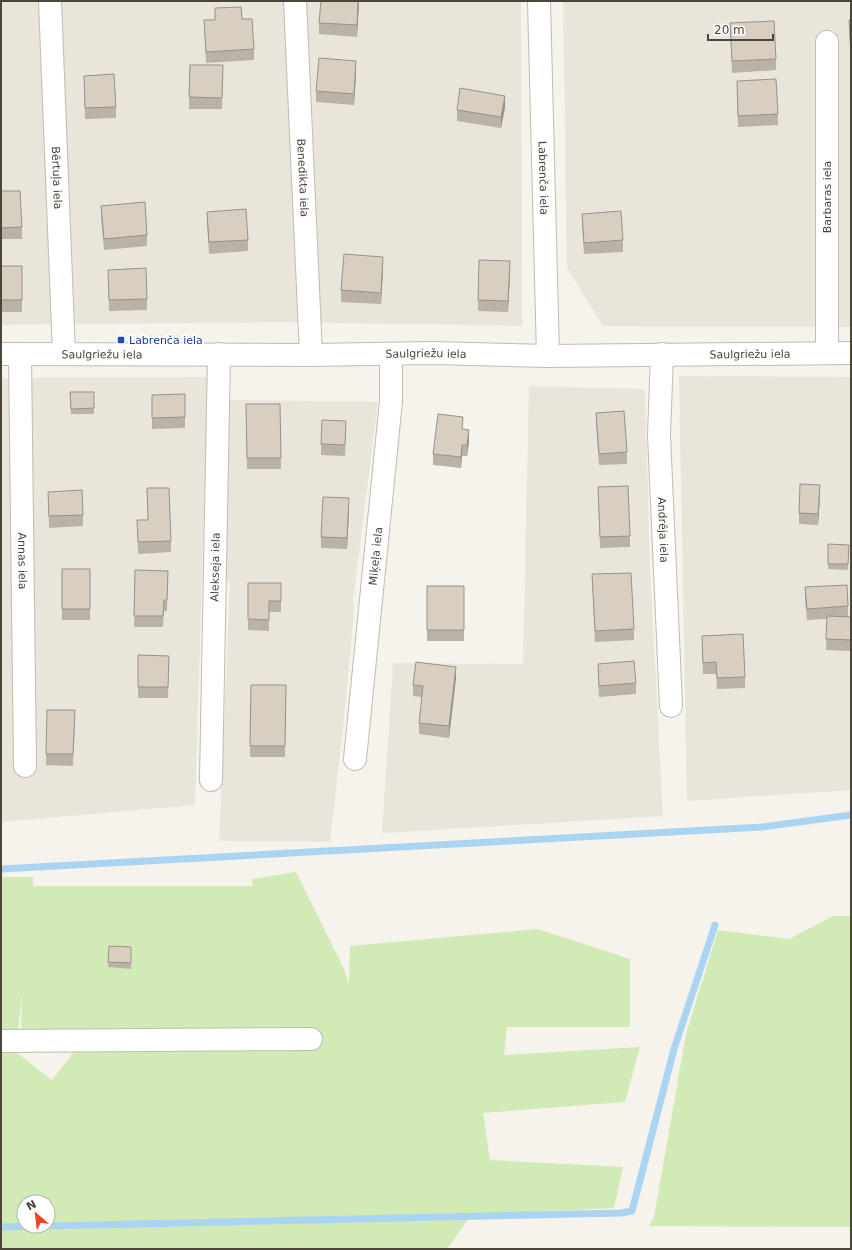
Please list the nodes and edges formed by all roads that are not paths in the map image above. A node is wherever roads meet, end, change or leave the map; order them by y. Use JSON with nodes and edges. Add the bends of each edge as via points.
{"nodes":[{"id":1,"x":50,"y":1,"type":"edge"},
{"id":2,"x":294,"y":1,"type":"edge"},
{"id":3,"x":539,"y":1,"type":"edge"},
{"id":4,"x":827,"y":42,"type":"dead end"},
{"id":5,"x":827,"y":352,"type":"junction"},
{"id":6,"x":851,"y":352,"type":"edge"},
{"id":7,"x":64,"y":354,"type":"junction"},
{"id":8,"x":219,"y":354,"type":"junction"},
{"id":9,"x":392,"y":354,"type":"junction"},
{"id":10,"x":662,"y":354,"type":"junction"},
{"id":11,"x":11,"y":355,"type":"edge"},
{"id":12,"x":311,"y":356,"type":"junction"},
{"id":13,"x":548,"y":356,"type":"junction"},
{"id":14,"x":671,"y":706,"type":"dead end"},
{"id":15,"x":355,"y":759,"type":"dead end"},
{"id":16,"x":25,"y":766,"type":"dead end"},
{"id":17,"x":211,"y":780,"type":"dead end"},
{"id":18,"x":311,"y":1039,"type":"dead end"},
{"id":19,"x":1,"y":1041,"type":"edge"}],
"edges":[{"from":1,"to":7,"type":"street","name":"Bērtuļa iela"},
{"from":2,"to":12,"type":"street","name":"Benedikta iela"},
{"from":3,"to":13,"type":"street","name":"Labrenča iela"},
{"from":4,"to":5,"type":"street","name":"Barbaras iela"},
{"from":5,"to":6,"type":"street","name":"Saulgriežu iela"},
{"from":5,"to":10,"type":"street","name":"Saulgriežu iela"},
{"from":7,"to":8,"type":"street","name":"Saulgriežu iela"},
{"from":7,"to":11,"type":"street","name":"Saulgriežu iela"},
{"from":8,"to":12,"type":"street","name":"Saulgriežu iela"},
{"from":8,"to":17,"type":"street","name":"Alekseja iela"},
{"from":9,"to":12,"type":"street","name":"Saulgriežu iela"},
{"from":9,"to":13,"type":"street","name":"Saulgriežu iela"},
{"from":9,"to":15,"type":"street","name":"Miķeļa iela","via":[[391,401]]},
{"from":10,"to":13,"type":"street","name":"Saulgriežu iela"},
{"from":10,"to":14,"type":"street","name":"Andrēja iela","via":[[659,435]]},
{"from":11,"to":16,"type":"street","name":"Annas iela"},
{"from":18,"to":19,"type":"street"}]}
